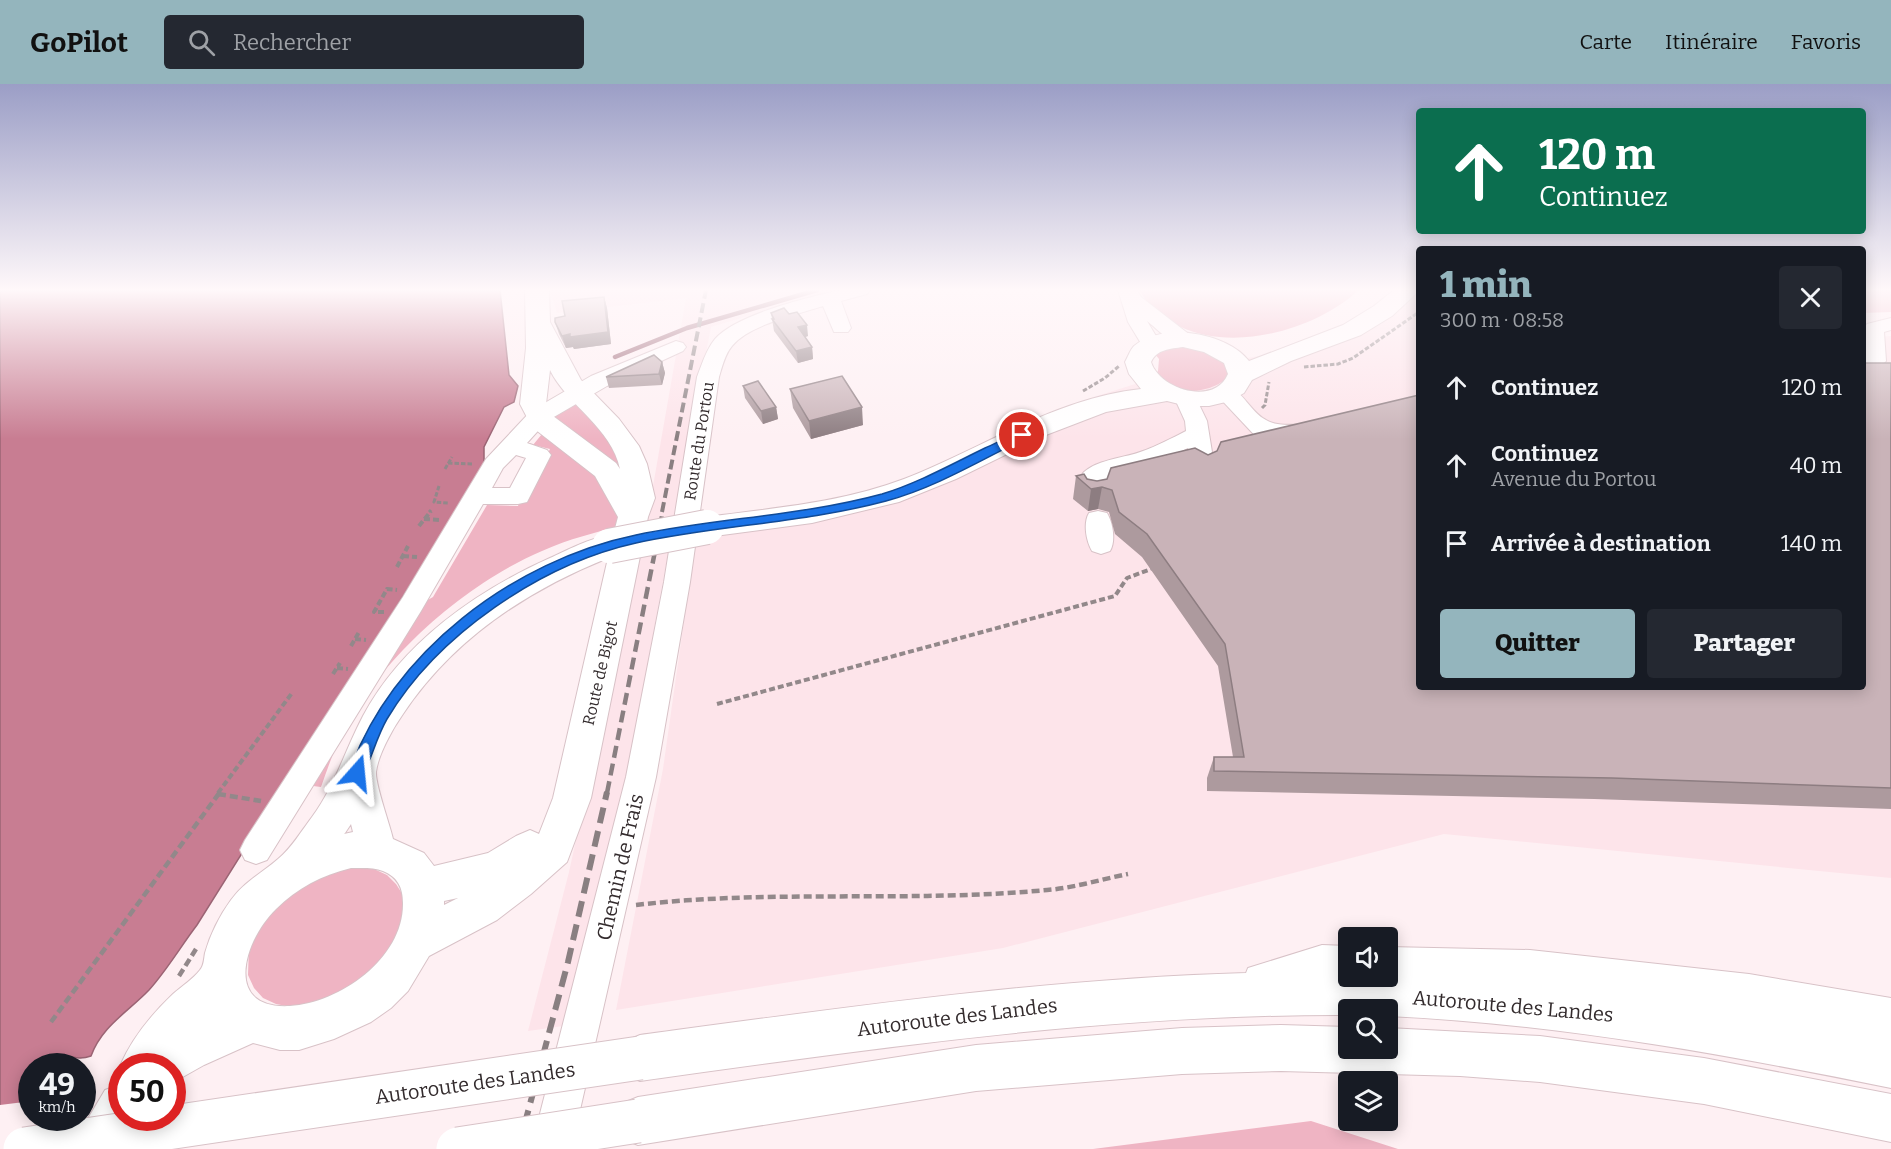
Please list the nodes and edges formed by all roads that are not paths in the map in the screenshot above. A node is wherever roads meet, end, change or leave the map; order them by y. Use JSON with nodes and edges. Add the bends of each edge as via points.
{"nodes":[{"id":1,"x":539,"y":340,"type":"edge"},
{"id":2,"x":547,"y":340,"type":"edge"},
{"id":3,"x":726,"y":340,"type":"edge"},
{"id":4,"x":1147,"y":340,"type":"edge"},
{"id":5,"x":1179,"y":340,"type":"edge"},
{"id":6,"x":1187,"y":340,"type":"edge"},
{"id":7,"x":1295,"y":340,"type":"edge"},
{"id":8,"x":1326,"y":340,"type":"edge"},
{"id":9,"x":676,"y":346,"type":"dead end"},
{"id":10,"x":1152,"y":346,"type":"junction"},
{"id":11,"x":1222,"y":350,"type":"junction"},
{"id":12,"x":1139,"y":372,"type":"junction"},
{"id":13,"x":1233,"y":384,"type":"junction"},
{"id":14,"x":577,"y":394,"type":"junction"},
{"id":15,"x":1176,"y":396,"type":"junction"},
{"id":16,"x":539,"y":416,"type":"junction"},
{"id":17,"x":1060,"y":417,"type":"junction"},
{"id":18,"x":1257,"y":426,"type":"junction"},
{"id":19,"x":1328,"y":428,"type":"edge"},
{"id":20,"x":1198,"y":434,"type":"junction"},
{"id":21,"x":511,"y":445,"type":"junction"},
{"id":22,"x":1281,"y":448,"type":"edge"},
{"id":23,"x":1202,"y":467,"type":"edge"},
{"id":24,"x":1094,"y":494,"type":"edge"},
{"id":25,"x":464,"y":500,"type":"junction"},
{"id":26,"x":633,"y":517,"type":"junction"},
{"id":27,"x":1098,"y":519,"type":"dead end"},
{"id":28,"x":1101,"y":545,"type":"dead end"},
{"id":29,"x":677,"y":582,"type":"joint"},
{"id":30,"x":357,"y":773,"type":"junction"},
{"id":31,"x":562,"y":826,"type":"junction"},
{"id":32,"x":256,"y":850,"type":"dead end"},
{"id":33,"x":376,"y":851,"type":"junction"},
{"id":34,"x":295,"y":869,"type":"junction"},
{"id":35,"x":422,"y":888,"type":"junction"},
{"id":36,"x":417,"y":941,"type":"junction"},
{"id":37,"x":1338,"y":967,"type":"edge"},
{"id":38,"x":1398,"y":968,"type":"edge"},
{"id":39,"x":223,"y":979,"type":"junction"},
{"id":40,"x":1224,"y":994,"type":"junction"},
{"id":41,"x":1891,"y":1020,"type":"edge"},
{"id":42,"x":252,"y":1021,"type":"junction"},
{"id":43,"x":150,"y":1053,"type":"edge"},
{"id":44,"x":181,"y":1053,"type":"edge"},
{"id":45,"x":1891,"y":1065,"type":"edge"},
{"id":46,"x":1891,"y":1118,"type":"edge"},
{"id":47,"x":108,"y":1131,"type":"edge"},
{"id":48,"x":25,"y":1149,"type":"edge"},
{"id":49,"x":97,"y":1149,"type":"edge"},
{"id":50,"x":458,"y":1149,"type":"edge"},
{"id":51,"x":551,"y":1149,"type":"edge"}],
"edges":[{"from":1,"to":16,"type":"main road","name":"Route de Bigot","via":[[533,392]]},
{"from":2,"to":14,"type":"main road","name":"Route de Bigot"},
{"from":3,"to":29,"type":"street","name":"Route du Portou","via":[[708,377]]},
{"from":4,"to":10,"type":"street"},
{"from":5,"to":10,"type":"main road"},
{"from":6,"to":11,"type":"main road"},
{"from":7,"to":11,"type":"main road"},
{"from":8,"to":13,"type":"main road","via":[[1282,356]]},
{"from":9,"to":14,"type":"street"},
{"from":10,"to":12,"type":"main road","via":[[1139,357]]},
{"from":11,"to":13,"type":"main road","via":[[1236,362]]},
{"from":12,"to":15,"type":"main road","via":[[1154,388]]},
{"from":12,"to":17,"type":"main road","via":[[1083,398]]},
{"from":13,"to":15,"type":"main road","via":[[1208,398]]},
{"from":13,"to":18,"type":"street"},
{"from":14,"to":16,"type":"street"},
{"from":14,"to":26,"type":"main road","name":"Route de Bigot","via":[[616,434],[633,464],[640,498]]},
{"from":15,"to":17,"type":"main road","via":[[1110,400]]},
{"from":15,"to":20,"type":"street","via":[[1196,421]]},
{"from":16,"to":21,"type":"street"},
{"from":16,"to":26,"type":"main road","via":[[606,470]]},
{"from":17,"to":30,"type":"main road","bridge":true,"via":[[956,468],[885,497],[609,546],[527,581],[481,610],[444,640],[404,684],[366,744]]},
{"from":18,"to":19,"type":"street","via":[[1301,432]]},
{"from":18,"to":22,"type":"street"},
{"from":20,"to":23,"type":"street"},
{"from":20,"to":24,"type":"street","via":[[1150,458],[1092,478]]},
{"from":21,"to":25,"type":"street"},
{"from":21,"to":25,"type":"street","via":[[539,455],[518,496]]},
{"from":25,"to":32,"type":"street","via":[[399,623]]},
{"from":26,"to":31,"type":"main road","name":"Route de Bigot","via":[[572,798]]},
{"from":27,"to":28,"type":"street"},
{"from":29,"to":51,"type":"street","name":"Chemin de Frais","via":[[641,777]]},
{"from":30,"to":33,"type":"main road"},
{"from":30,"to":34,"type":"main road","via":[[342,804]]},
{"from":31,"to":35,"type":"main road","via":[[498,869]]},
{"from":31,"to":36,"type":"main road","name":"Route de Bigot","via":[[553,849],[517,881],[482,906]]},
{"from":33,"to":34,"type":"main road","via":[[323,856]]},
{"from":33,"to":35,"type":"main road","via":[[398,858],[413,871]]},
{"from":34,"to":39,"type":"main road","via":[[271,886],[234,930],[225,955]]},
{"from":35,"to":36,"type":"main road","via":[[424,914]]},
{"from":36,"to":42,"type":"main road","via":[[400,969],[375,994],[344,1014],[311,1025],[279,1028]]},
{"from":37,"to":40,"type":"main road","via":[[1322,966]]},
{"from":38,"to":41,"type":"main road","via":[[1530,971],[1749,996]]},
{"from":39,"to":42,"type":"main road","via":[[238,1011]]},
{"from":39,"to":43,"type":"main road","via":[[195,1002]]},
{"from":40,"to":45,"type":"main road","name":"Autoroute des Landes","via":[[1371,994],[1542,1007],[1724,1031]]},
{"from":40,"to":48,"type":"main road","name":"Autoroute des Landes","bridge":true,"via":[[1090,1001],[961,1014]]},
{"from":42,"to":44,"type":"main road"},
{"from":46,"to":50,"type":"main road","bridge":true,"via":[[1704,1081],[1540,1059],[1281,1048],[1182,1051],[976,1068]]},
{"from":47,"to":49,"type":"main road"}]}
